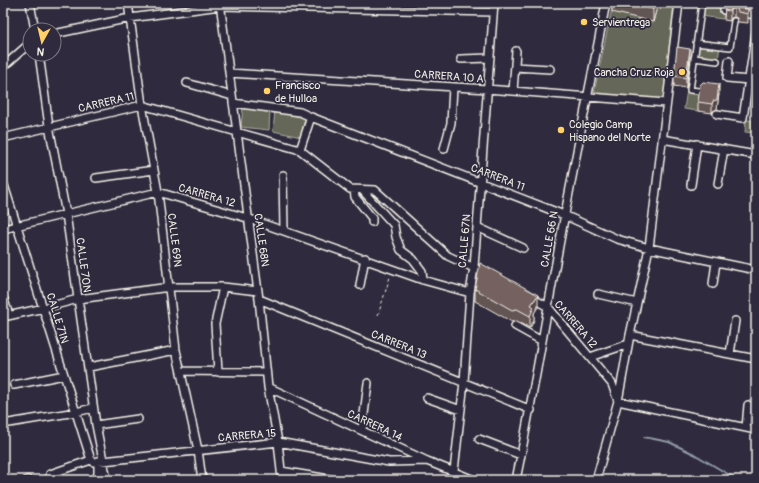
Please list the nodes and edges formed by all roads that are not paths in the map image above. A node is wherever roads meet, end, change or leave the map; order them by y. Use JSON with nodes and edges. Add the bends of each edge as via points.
{"nodes":[{"id":1,"x":30,"y":3,"type":"edge"},
{"id":2,"x":128,"y":3,"type":"edge"},
{"id":3,"x":494,"y":3,"type":"edge"},
{"id":4,"x":606,"y":3,"type":"edge"},
{"id":5,"x":679,"y":3,"type":"edge"},
{"id":6,"x":702,"y":3,"type":"edge"},
{"id":7,"x":714,"y":3,"type":"edge"},
{"id":8,"x":220,"y":5,"type":"edge"},
{"id":9,"x":722,"y":5,"type":"edge"},
{"id":10,"x":494,"y":12,"type":"junction"},
{"id":11,"x":756,"y":15,"type":"edge"},
{"id":12,"x":130,"y":18,"type":"junction"},
{"id":13,"x":734,"y":21,"type":"dead end"},
{"id":14,"x":34,"y":22,"type":"edge"},
{"id":15,"x":62,"y":32,"type":"edge"},
{"id":16,"x":756,"y":32,"type":"edge"},
{"id":17,"x":696,"y":43,"type":"junction"},
{"id":18,"x":22,"y":50,"type":"edge"},
{"id":19,"x":516,"y":52,"type":"dead end"},
{"id":20,"x":490,"y":58,"type":"junction"},
{"id":21,"x":694,"y":58,"type":"junction"},
{"id":22,"x":461,"y":59,"type":"dead end"},
{"id":23,"x":717,"y":61,"type":"dead end"},
{"id":24,"x":728,"y":61,"type":"dead end"},
{"id":25,"x":40,"y":62,"type":"edge"},
{"id":26,"x":3,"y":67,"type":"edge"},
{"id":27,"x":515,"y":67,"type":"junction"},
{"id":28,"x":550,"y":69,"type":"dead end"},
{"id":29,"x":229,"y":73,"type":"junction"},
{"id":30,"x":749,"y":80,"type":"junction"},
{"id":31,"x":187,"y":83,"type":"dead end"},
{"id":32,"x":453,"y":87,"type":"junction"},
{"id":33,"x":487,"y":89,"type":"junction"},
{"id":34,"x":513,"y":91,"type":"junction"},
{"id":35,"x":699,"y":91,"type":"edge"},
{"id":36,"x":587,"y":98,"type":"junction"},
{"id":37,"x":232,"y":99,"type":"junction"},
{"id":38,"x":666,"y":104,"type":"junction"},
{"id":39,"x":142,"y":105,"type":"junction"},
{"id":40,"x":717,"y":114,"type":"dead end"},
{"id":41,"x":311,"y":117,"type":"junction"},
{"id":42,"x":49,"y":126,"type":"junction"},
{"id":43,"x":236,"y":132,"type":"junction"},
{"id":44,"x":3,"y":138,"type":"edge"},
{"id":45,"x":662,"y":139,"type":"junction"},
{"id":46,"x":696,"y":144,"type":"junction"},
{"id":47,"x":444,"y":149,"type":"dead end"},
{"id":48,"x":724,"y":149,"type":"junction"},
{"id":49,"x":300,"y":150,"type":"junction"},
{"id":50,"x":756,"y":155,"type":"edge"},
{"id":51,"x":154,"y":170,"type":"junction"},
{"id":52,"x":283,"y":175,"type":"dead end"},
{"id":53,"x":96,"y":178,"type":"dead end"},
{"id":54,"x":3,"y":182,"type":"edge"},
{"id":55,"x":480,"y":182,"type":"junction"},
{"id":56,"x":718,"y":184,"type":"dead end"},
{"id":57,"x":691,"y":185,"type":"dead end"},
{"id":58,"x":354,"y":190,"type":"junction"},
{"id":59,"x":362,"y":190,"type":"junction"},
{"id":60,"x":158,"y":192,"type":"junction"},
{"id":61,"x":66,"y":214,"type":"junction"},
{"id":62,"x":564,"y":215,"type":"junction"},
{"id":63,"x":247,"y":218,"type":"junction"},
{"id":64,"x":372,"y":222,"type":"dead end"},
{"id":65,"x":17,"y":225,"type":"junction"},
{"id":66,"x":477,"y":228,"type":"junction"},
{"id":67,"x":3,"y":229,"type":"edge"},
{"id":68,"x":284,"y":230,"type":"junction"},
{"id":69,"x":523,"y":248,"type":"dead end"},
{"id":70,"x":649,"y":248,"type":"junction"},
{"id":71,"x":365,"y":258,"type":"junction"},
{"id":72,"x":716,"y":262,"type":"junction"},
{"id":73,"x":474,"y":267,"type":"junction"},
{"id":74,"x":756,"y":270,"type":"edge"},
{"id":75,"x":494,"y":278,"type":"edge"},
{"id":76,"x":423,"y":280,"type":"junction"},
{"id":77,"x":712,"y":284,"type":"dead end"},
{"id":78,"x":360,"y":285,"type":"dead end"},
{"id":79,"x":223,"y":286,"type":"junction"},
{"id":80,"x":170,"y":287,"type":"junction"},
{"id":81,"x":258,"y":291,"type":"junction"},
{"id":82,"x":521,"y":292,"type":"edge"},
{"id":83,"x":470,"y":293,"type":"junction"},
{"id":84,"x":598,"y":294,"type":"dead end"},
{"id":85,"x":3,"y":297,"type":"edge"},
{"id":86,"x":78,"y":299,"type":"junction"},
{"id":87,"x":259,"y":299,"type":"junction"},
{"id":88,"x":637,"y":303,"type":"junction"},
{"id":89,"x":548,"y":307,"type":"junction"},
{"id":90,"x":44,"y":308,"type":"junction"},
{"id":91,"x":6,"y":316,"type":"edge"},
{"id":92,"x":735,"y":321,"type":"dead end"},
{"id":93,"x":515,"y":326,"type":"dead end"},
{"id":94,"x":630,"y":335,"type":"junction"},
{"id":95,"x":542,"y":341,"type":"junction"},
{"id":96,"x":628,"y":344,"type":"junction"},
{"id":97,"x":176,"y":350,"type":"junction"},
{"id":98,"x":730,"y":354,"type":"junction"},
{"id":99,"x":590,"y":357,"type":"junction"},
{"id":100,"x":756,"y":359,"type":"edge"},
{"id":101,"x":89,"y":367,"type":"junction"},
{"id":102,"x":181,"y":371,"type":"junction"},
{"id":103,"x":218,"y":372,"type":"junction"},
{"id":104,"x":266,"y":372,"type":"junction"},
{"id":105,"x":64,"y":374,"type":"junction"},
{"id":106,"x":464,"y":382,"type":"junction"},
{"id":107,"x":368,"y":383,"type":"dead end"},
{"id":108,"x":14,"y":385,"type":"dead end"},
{"id":109,"x":268,"y":388,"type":"junction"},
{"id":110,"x":427,"y":398,"type":"dead end"},
{"id":111,"x":618,"y":401,"type":"junction"},
{"id":112,"x":748,"y":405,"type":"dead end"},
{"id":113,"x":94,"y":408,"type":"junction"},
{"id":114,"x":461,"y":410,"type":"junction"},
{"id":115,"x":531,"y":410,"type":"junction"},
{"id":116,"x":76,"y":412,"type":"junction"},
{"id":117,"x":138,"y":419,"type":"dead end"},
{"id":118,"x":3,"y":424,"type":"edge"},
{"id":119,"x":96,"y":425,"type":"junction"},
{"id":120,"x":746,"y":428,"type":"junction"},
{"id":121,"x":362,"y":430,"type":"junction"},
{"id":122,"x":756,"y":430,"type":"edge"},
{"id":123,"x":479,"y":439,"type":"dead end"},
{"id":124,"x":278,"y":442,"type":"junction"},
{"id":125,"x":198,"y":450,"type":"junction"},
{"id":126,"x":521,"y":455,"type":"junction"},
{"id":127,"x":98,"y":461,"type":"junction"},
{"id":128,"x":427,"y":461,"type":"junction"},
{"id":129,"x":281,"y":470,"type":"junction"},
{"id":130,"x":453,"y":472,"type":"junction"},
{"id":131,"x":50,"y":474,"type":"dead end"},
{"id":132,"x":96,"y":480,"type":"edge"},
{"id":133,"x":107,"y":480,"type":"edge"},
{"id":134,"x":202,"y":480,"type":"edge"},
{"id":135,"x":282,"y":480,"type":"edge"},
{"id":136,"x":335,"y":480,"type":"edge"},
{"id":137,"x":453,"y":480,"type":"edge"},
{"id":138,"x":474,"y":480,"type":"edge"},
{"id":139,"x":516,"y":480,"type":"edge"},
{"id":140,"x":596,"y":480,"type":"edge"}],
"edges":[{"from":1,"to":14,"type":"street"},
{"from":2,"to":12,"type":"street","name":"CALLE 69N"},
{"from":3,"to":10,"type":"street","name":"CALLE 67N"},
{"from":4,"to":36,"type":"street","name":"CALLE 66 N"},
{"from":5,"to":38,"type":"street"},
{"from":6,"to":17,"type":"street"},
{"from":7,"to":9,"type":"street"},
{"from":8,"to":10,"type":"street"},
{"from":8,"to":12,"type":"street"},
{"from":8,"to":29,"type":"street","name":"CALLE 68N"},
{"from":9,"to":11,"type":"street"},
{"from":10,"to":20,"type":"street","name":"CALLE 67N"},
{"from":12,"to":15,"type":"street"},
{"from":12,"to":39,"type":"street","name":"CALLE 69N"},
{"from":13,"to":17,"type":"street","via":[[730,47]]},
{"from":16,"to":30,"type":"street"},
{"from":17,"to":21,"type":"street"},
{"from":18,"to":26,"type":"street"},
{"from":19,"to":27,"type":"street"},
{"from":20,"to":22,"type":"street"},
{"from":20,"to":33,"type":"street","name":"CALLE 67N"},
{"from":21,"to":23,"type":"street"},
{"from":21,"to":35,"type":"street","via":[[690,90]]},
{"from":24,"to":30,"type":"street","via":[[727,78]]},
{"from":25,"to":42,"type":"street","name":"CALLE 70N"},
{"from":27,"to":28,"type":"street"},
{"from":27,"to":34,"type":"street"},
{"from":29,"to":32,"type":"street","name":"CARRERA 10 A"},
{"from":29,"to":37,"type":"street","name":"CALLE 68N"},
{"from":30,"to":40,"type":"street","via":[[743,118]]},
{"from":31,"to":37,"type":"street","name":"CARRERA 11"},
{"from":32,"to":33,"type":"street","name":"CARRERA 10 A"},
{"from":32,"to":47,"type":"street","via":[[451,122]]},
{"from":33,"to":34,"type":"street","name":"CARRERA 10 A"},
{"from":33,"to":55,"type":"street","name":"CALLE 67N"},
{"from":34,"to":36,"type":"street","name":"CARRERA 10 A"},
{"from":36,"to":38,"type":"street","name":"CARRERA 10 A"},
{"from":36,"to":62,"type":"street","name":"CALLE 66 N"},
{"from":37,"to":41,"type":"street","name":"CARRERA 11","via":[[300,112]]},
{"from":37,"to":43,"type":"street","name":"CALLE 68N"},
{"from":38,"to":45,"type":"street"},
{"from":39,"to":42,"type":"street","name":"CARRERA 11"},
{"from":39,"to":43,"type":"street","name":"CARRERA 11"},
{"from":39,"to":51,"type":"street","name":"CALLE 69N"},
{"from":41,"to":49,"type":"street"},
{"from":41,"to":55,"type":"street","name":"CARRERA 11"},
{"from":42,"to":44,"type":"street","name":"CARRERA 11"},
{"from":42,"to":61,"type":"street","name":"CALLE 70N"},
{"from":43,"to":49,"type":"street"},
{"from":43,"to":63,"type":"street","name":"CALLE 68N"},
{"from":45,"to":46,"type":"street"},
{"from":45,"to":70,"type":"street"},
{"from":46,"to":48,"type":"street"},
{"from":46,"to":57,"type":"street"},
{"from":48,"to":50,"type":"street"},
{"from":48,"to":56,"type":"street"},
{"from":49,"to":58,"type":"street"},
{"from":51,"to":53,"type":"street"},
{"from":51,"to":60,"type":"street","name":"CALLE 69N"},
{"from":52,"to":68,"type":"street"},
{"from":54,"to":65,"type":"street","name":"CALLE 71N"},
{"from":55,"to":62,"type":"street","name":"CARRERA 11"},
{"from":55,"to":66,"type":"street","name":"CALLE 67N"},
{"from":58,"to":59,"type":"street"},
{"from":58,"to":64,"type":"street","via":[[355,197],[372,218]]},
{"from":59,"to":73,"type":"street","via":[[375,190],[448,256]]},
{"from":59,"to":76,"type":"street","via":[[394,224],[401,250],[413,259],[422,271]]},
{"from":60,"to":61,"type":"street","name":"CARRERA 12"},
{"from":60,"to":63,"type":"street","name":"CARRERA 12"},
{"from":60,"to":80,"type":"street","name":"CALLE 69N"},
{"from":61,"to":65,"type":"street","name":"CARRERA 12"},
{"from":61,"to":86,"type":"street","name":"CALLE 70N"},
{"from":62,"to":70,"type":"street","name":"CARRERA 11","via":[[617,239]]},
{"from":62,"to":89,"type":"street","name":"CALLE 66 N"},
{"from":63,"to":68,"type":"street","name":"CARRERA 12"},
{"from":63,"to":81,"type":"street","name":"CALLE 68N"},
{"from":65,"to":67,"type":"street","name":"CARRERA 12"},
{"from":65,"to":90,"type":"street","name":"CALLE 71N"},
{"from":66,"to":69,"type":"street"},
{"from":66,"to":73,"type":"street","name":"CALLE 67N"},
{"from":68,"to":71,"type":"street","name":"CARRERA 12"},
{"from":70,"to":72,"type":"street","name":"CARRERA 11"},
{"from":70,"to":88,"type":"street"},
{"from":71,"to":76,"type":"street","name":"CARRERA 12"},
{"from":71,"to":78,"type":"street"},
{"from":72,"to":74,"type":"street","name":"CARRERA 11"},
{"from":72,"to":77,"type":"street"},
{"from":73,"to":75,"type":"street"},
{"from":73,"to":83,"type":"street","name":"CALLE 67N"},
{"from":76,"to":83,"type":"street","name":"CARRERA 12"},
{"from":79,"to":80,"type":"street"},
{"from":79,"to":81,"type":"street"},
{"from":79,"to":103,"type":"street","via":[[215,324]]},
{"from":80,"to":86,"type":"street"},
{"from":80,"to":97,"type":"street","name":"CALLE 69N"},
{"from":81,"to":87,"type":"street","name":"CALLE 68N"},
{"from":82,"to":89,"type":"street","name":"CARRERA 12"},
{"from":83,"to":106,"type":"street","name":"CALLE 67N"},
{"from":84,"to":88,"type":"street"},
{"from":85,"to":91,"type":"street"},
{"from":86,"to":90,"type":"street"},
{"from":86,"to":101,"type":"street","name":"CALLE 70N"},
{"from":87,"to":104,"type":"street","name":"CALLE 68N"},
{"from":87,"to":106,"type":"street","name":"CARRERA 13"},
{"from":88,"to":94,"type":"street"},
{"from":89,"to":95,"type":"street","name":"CALLE 66 N"},
{"from":89,"to":99,"type":"street","name":"CARRERA 12"},
{"from":90,"to":91,"type":"street"},
{"from":90,"to":105,"type":"street","name":"CALLE 71N"},
{"from":92,"to":98,"type":"street"},
{"from":93,"to":95,"type":"street"},
{"from":94,"to":96,"type":"street"},
{"from":94,"to":98,"type":"street"},
{"from":95,"to":115,"type":"street","name":"CALLE 66 N"},
{"from":96,"to":99,"type":"street"},
{"from":96,"to":111,"type":"street"},
{"from":97,"to":101,"type":"street"},
{"from":97,"to":102,"type":"street","name":"CALLE 69N"},
{"from":98,"to":100,"type":"street"},
{"from":99,"to":111,"type":"street","name":"CARRERA 12","via":[[612,384]]},
{"from":101,"to":113,"type":"street","name":"CALLE 70N"},
{"from":102,"to":103,"type":"street"},
{"from":102,"to":125,"type":"street","name":"CALLE 69N"},
{"from":103,"to":104,"type":"street"},
{"from":104,"to":109,"type":"street","name":"CALLE 68N"},
{"from":105,"to":108,"type":"street"},
{"from":105,"to":116,"type":"street","name":"CALLE 71N"},
{"from":106,"to":114,"type":"street","name":"CALLE 67N"},
{"from":106,"to":115,"type":"street","name":"CARRERA 13"},
{"from":107,"to":121,"type":"street"},
{"from":109,"to":121,"type":"street","name":"CARRERA 14"},
{"from":109,"to":124,"type":"street","name":"CALLE 68N"},
{"from":110,"to":114,"type":"street"},
{"from":111,"to":120,"type":"street"},
{"from":111,"to":140,"type":"street"},
{"from":112,"to":120,"type":"street"},
{"from":113,"to":116,"type":"street"},
{"from":113,"to":119,"type":"street","name":"CALLE 70N"},
{"from":114,"to":130,"type":"street","name":"CALLE 67N"},
{"from":115,"to":126,"type":"street","name":"CALLE 66 N"},
{"from":116,"to":118,"type":"street"},
{"from":116,"to":127,"type":"street","name":"CALLE 71N"},
{"from":117,"to":119,"type":"street"},
{"from":119,"to":127,"type":"street","name":"CALLE 70N"},
{"from":120,"to":122,"type":"street"},
{"from":121,"to":128,"type":"street","name":"CARRERA 14"},
{"from":123,"to":126,"type":"street"},
{"from":124,"to":125,"type":"street","name":"CARRERA 15"},
{"from":124,"to":128,"type":"street","name":"CARRERA 15","via":[[389,462]]},
{"from":124,"to":129,"type":"street","name":"CALLE 68N"},
{"from":125,"to":127,"type":"street","name":"CARRERA 15"},
{"from":125,"to":134,"type":"street","name":"CALLE 69N"},
{"from":126,"to":139,"type":"street","name":"CALLE 66 N"},
{"from":127,"to":131,"type":"street","name":"CARRERA 15"},
{"from":127,"to":132,"type":"street"},
{"from":127,"to":133,"type":"street","name":"CALLE 70N"},
{"from":128,"to":130,"type":"street","name":"CARRERA 14"},
{"from":129,"to":135,"type":"street","name":"CALLE 68N"},
{"from":129,"to":136,"type":"street"},
{"from":130,"to":137,"type":"street","name":"CALLE 67N"},
{"from":130,"to":138,"type":"street","name":"CARRERA 14"}]}
